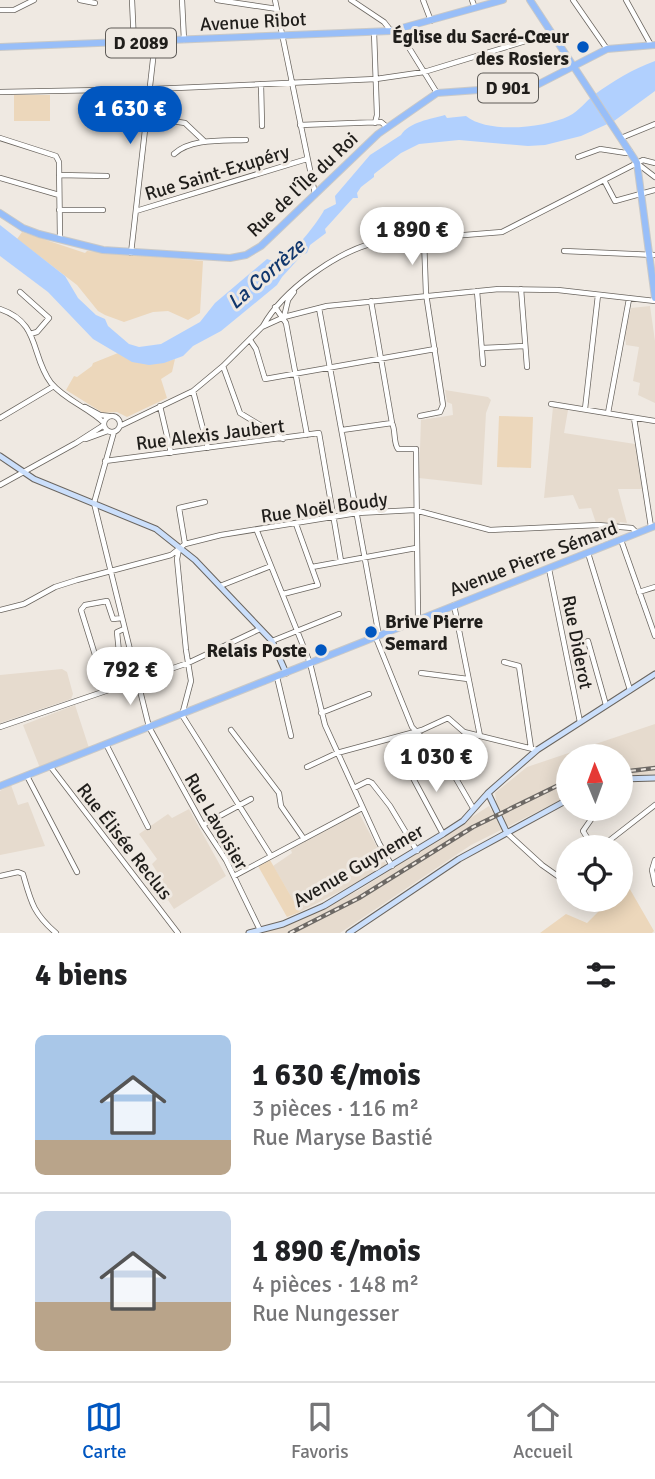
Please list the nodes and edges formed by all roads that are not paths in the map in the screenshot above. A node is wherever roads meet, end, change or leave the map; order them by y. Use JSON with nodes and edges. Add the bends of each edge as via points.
{"nodes":[{"id":1,"x":34,"y":0,"type":"edge"},
{"id":2,"x":80,"y":0,"type":"edge"},
{"id":3,"x":132,"y":0,"type":"edge"},
{"id":4,"x":182,"y":0,"type":"edge"},
{"id":5,"x":217,"y":0,"type":"edge"},
{"id":6,"x":275,"y":0,"type":"edge"},
{"id":7,"x":351,"y":0,"type":"edge"},
{"id":8,"x":423,"y":0,"type":"edge"},
{"id":9,"x":472,"y":0,"type":"edge"},
{"id":10,"x":503,"y":0,"type":"edge"},
{"id":11,"x":530,"y":0,"type":"edge"},
{"id":12,"x":573,"y":0,"type":"edge"},
{"id":13,"x":626,"y":0,"type":"edge"},
{"id":14,"x":95,"y":3,"type":"dead end"},
{"id":15,"x":475,"y":8,"type":"junction"},
{"id":16,"x":276,"y":9,"type":"junction"},
{"id":17,"x":0,"y":10,"type":"edge"},
{"id":18,"x":431,"y":21,"type":"junction"},
{"id":19,"x":394,"y":30,"type":"junction"},
{"id":20,"x":374,"y":32,"type":"junction"},
{"id":21,"x":552,"y":33,"type":"junction"},
{"id":22,"x":281,"y":35,"type":"junction"},
{"id":23,"x":184,"y":40,"type":"junction"},
{"id":24,"x":155,"y":42,"type":"junction"},
{"id":25,"x":134,"y":43,"type":"junction"},
{"id":26,"x":653,"y":45,"type":"edge"},
{"id":27,"x":0,"y":47,"type":"edge"},
{"id":28,"x":607,"y":50,"type":"junction"},
{"id":29,"x":574,"y":66,"type":"junction"},
{"id":30,"x":424,"y":72,"type":"junction"},
{"id":31,"x":376,"y":79,"type":"junction"},
{"id":32,"x":291,"y":83,"type":"junction"},
{"id":33,"x":261,"y":84,"type":"junction"},
{"id":34,"x":150,"y":89,"type":"junction"},
{"id":35,"x":0,"y":92,"type":"edge"},
{"id":36,"x":437,"y":93,"type":"junction"},
{"id":37,"x":146,"y":117,"type":"junction"},
{"id":38,"x":655,"y":124,"type":"edge"},
{"id":39,"x":300,"y":125,"type":"junction"},
{"id":40,"x":381,"y":125,"type":"junction"},
{"id":41,"x":262,"y":126,"type":"dead end"},
{"id":42,"x":0,"y":138,"type":"edge"},
{"id":43,"x":621,"y":138,"type":"junction"},
{"id":44,"x":246,"y":139,"type":"dead end"},
{"id":45,"x":204,"y":142,"type":"junction"},
{"id":46,"x":630,"y":151,"type":"junction"},
{"id":47,"x":174,"y":154,"type":"dead end"},
{"id":48,"x":578,"y":157,"type":"dead end"},
{"id":49,"x":307,"y":159,"type":"junction"},
{"id":50,"x":637,"y":163,"type":"junction"},
{"id":51,"x":655,"y":163,"type":"edge"},
{"id":52,"x":646,"y":170,"type":"junction"},
{"id":53,"x":60,"y":175,"type":"junction"},
{"id":54,"x":107,"y":176,"type":"dead end"},
{"id":55,"x":0,"y":177,"type":"edge"},
{"id":56,"x":655,"y":177,"type":"edge"},
{"id":57,"x":605,"y":182,"type":"junction"},
{"id":58,"x":655,"y":190,"type":"edge"},
{"id":59,"x":315,"y":194,"type":"junction"},
{"id":60,"x":641,"y":194,"type":"junction"},
{"id":61,"x":59,"y":195,"type":"junction"},
{"id":62,"x":103,"y":210,"type":"dead end"},
{"id":63,"x":60,"y":211,"type":"junction"},
{"id":64,"x":136,"y":211,"type":"junction"},
{"id":65,"x":0,"y":213,"type":"edge"},
{"id":66,"x":57,"y":239,"type":"junction"},
{"id":67,"x":424,"y":239,"type":"junction"},
{"id":68,"x":564,"y":251,"type":"dead end"},
{"id":69,"x":131,"y":253,"type":"junction"},
{"id":70,"x":652,"y":255,"type":"edge"},
{"id":71,"x":297,"y":288,"type":"junction"},
{"id":72,"x":521,"y":289,"type":"junction"},
{"id":73,"x":477,"y":291,"type":"junction"},
{"id":74,"x":20,"y":292,"type":"dead end"},
{"id":75,"x":426,"y":294,"type":"junction"},
{"id":76,"x":598,"y":295,"type":"junction"},
{"id":77,"x":629,"y":299,"type":"junction"},
{"id":78,"x":655,"y":299,"type":"edge"},
{"id":79,"x":371,"y":300,"type":"junction"},
{"id":80,"x":275,"y":307,"type":"junction"},
{"id":81,"x":320,"y":308,"type":"junction"},
{"id":82,"x":0,"y":309,"type":"edge"},
{"id":83,"x":284,"y":317,"type":"junction"},
{"id":84,"x":262,"y":327,"type":"junction"},
{"id":85,"x":30,"y":334,"type":"junction"},
{"id":86,"x":250,"y":340,"type":"junction"},
{"id":87,"x":525,"y":346,"type":"junction"},
{"id":88,"x":482,"y":348,"type":"junction"},
{"id":89,"x":435,"y":349,"type":"junction"},
{"id":90,"x":381,"y":359,"type":"junction"},
{"id":91,"x":483,"y":364,"type":"dead end"},
{"id":92,"x":223,"y":366,"type":"junction"},
{"id":93,"x":527,"y":367,"type":"dead end"},
{"id":94,"x":331,"y":368,"type":"junction"},
{"id":95,"x":296,"y":373,"type":"junction"},
{"id":96,"x":54,"y":386,"type":"junction"},
{"id":97,"x":193,"y":391,"type":"junction"},
{"id":98,"x":551,"y":404,"type":"dead end"},
{"id":99,"x":81,"y":405,"type":"junction"},
{"id":100,"x":160,"y":406,"type":"junction"},
{"id":101,"x":585,"y":409,"type":"junction"},
{"id":102,"x":151,"y":411,"type":"junction"},
{"id":103,"x":608,"y":413,"type":"junction"},
{"id":104,"x":113,"y":416,"type":"junction"},
{"id":105,"x":419,"y":416,"type":"dead end"},
{"id":106,"x":0,"y":418,"type":"edge"},
{"id":107,"x":634,"y":418,"type":"junction"},
{"id":108,"x":655,"y":421,"type":"edge"},
{"id":109,"x":392,"y":423,"type":"junction"},
{"id":110,"x":104,"y":424,"type":"junction"},
{"id":111,"x":120,"y":426,"type":"junction"},
{"id":112,"x":342,"y":430,"type":"junction"},
{"id":113,"x":111,"y":432,"type":"junction"},
{"id":114,"x":307,"y":435,"type":"junction"},
{"id":115,"x":283,"y":439,"type":"junction"},
{"id":116,"x":76,"y":443,"type":"junction"},
{"id":117,"x":208,"y":448,"type":"junction"},
{"id":118,"x":172,"y":453,"type":"junction"},
{"id":119,"x":0,"y":456,"type":"edge"},
{"id":120,"x":105,"y":461,"type":"junction"},
{"id":121,"x":21,"y":473,"type":"junction"},
{"id":122,"x":0,"y":485,"type":"edge"},
{"id":123,"x":205,"y":502,"type":"dead end"},
{"id":124,"x":94,"y":503,"type":"junction"},
{"id":125,"x":415,"y":510,"type":"junction"},
{"id":126,"x":357,"y":513,"type":"junction"},
{"id":127,"x":333,"y":517,"type":"junction"},
{"id":128,"x":296,"y":524,"type":"junction"},
{"id":129,"x":653,"y":527,"type":"edge"},
{"id":130,"x":257,"y":531,"type":"junction"},
{"id":131,"x":638,"y":533,"type":"junction"},
{"id":132,"x":621,"y":540,"type":"junction"},
{"id":133,"x":185,"y":544,"type":"junction"},
{"id":134,"x":416,"y":548,"type":"junction"},
{"id":135,"x":179,"y":549,"type":"junction"},
{"id":136,"x":588,"y":553,"type":"junction"},
{"id":137,"x":365,"y":557,"type":"junction"},
{"id":138,"x":341,"y":561,"type":"junction"},
{"id":139,"x":271,"y":566,"type":"junction"},
{"id":140,"x":312,"y":567,"type":"junction"},
{"id":141,"x":549,"y":569,"type":"junction"},
{"id":142,"x":110,"y":571,"type":"junction"},
{"id":143,"x":220,"y":586,"type":"junction"},
{"id":144,"x":655,"y":587,"type":"edge"},
{"id":145,"x":639,"y":593,"type":"junction"},
{"id":146,"x":283,"y":594,"type":"junction"},
{"id":147,"x":454,"y":606,"type":"junction"},
{"id":148,"x":0,"y":610,"type":"edge"},
{"id":149,"x":339,"y":614,"type":"dead end"},
{"id":150,"x":122,"y":618,"type":"junction"},
{"id":151,"x":418,"y":621,"type":"junction"},
{"id":152,"x":124,"y":629,"type":"junction"},
{"id":153,"x":260,"y":629,"type":"junction"},
{"id":154,"x":297,"y":631,"type":"junction"},
{"id":155,"x":655,"y":636,"type":"edge"},
{"id":156,"x":378,"y":637,"type":"junction"},
{"id":157,"x":272,"y":641,"type":"junction"},
{"id":158,"x":588,"y":641,"type":"dead end"},
{"id":159,"x":504,"y":662,"type":"dead end"},
{"id":160,"x":188,"y":663,"type":"junction"},
{"id":161,"x":310,"y":663,"type":"junction"},
{"id":162,"x":286,"y":673,"type":"junction"},
{"id":163,"x":421,"y":673,"type":"dead end"},
{"id":164,"x":655,"y":674,"type":"edge"},
{"id":165,"x":277,"y":677,"type":"junction"},
{"id":166,"x":468,"y":679,"type":"junction"},
{"id":167,"x":137,"y":680,"type":"junction"},
{"id":168,"x":630,"y":690,"type":"junction"},
{"id":169,"x":369,"y":694,"type":"dead end"},
{"id":170,"x":606,"y":705,"type":"junction"},
{"id":171,"x":321,"y":713,"type":"junction"},
{"id":172,"x":182,"y":715,"type":"junction"},
{"id":173,"x":580,"y":722,"type":"junction"},
{"id":174,"x":0,"y":727,"type":"edge"},
{"id":175,"x":149,"y":727,"type":"junction"},
{"id":176,"x":231,"y":730,"type":"dead end"},
{"id":177,"x":415,"y":732,"type":"junction"},
{"id":178,"x":290,"y":736,"type":"dead end"},
{"id":179,"x":480,"y":736,"type":"junction"},
{"id":180,"x":106,"y":744,"type":"junction"},
{"id":181,"x":534,"y":749,"type":"junction"},
{"id":182,"x":337,"y":753,"type":"junction"},
{"id":183,"x":406,"y":765,"type":"dead end"},
{"id":184,"x":50,"y":766,"type":"junction"},
{"id":185,"x":307,"y":767,"type":"dead end"},
{"id":186,"x":27,"y":776,"type":"junction"},
{"id":187,"x":655,"y":778,"type":"edge"},
{"id":188,"x":634,"y":779,"type":"edge"},
{"id":189,"x":0,"y":786,"type":"edge"},
{"id":190,"x":354,"y":788,"type":"junction"},
{"id":191,"x":488,"y":793,"type":"junction"},
{"id":192,"x":251,"y":799,"type":"dead end"},
{"id":193,"x":655,"y":805,"type":"edge"},
{"id":194,"x":556,"y":806,"type":"edge"},
{"id":195,"x":239,"y":807,"type":"junction"},
{"id":196,"x":362,"y":808,"type":"junction"},
{"id":197,"x":473,"y":808,"type":"junction"},
{"id":198,"x":203,"y":825,"type":"junction"},
{"id":199,"x":148,"y":827,"type":"dead end"},
{"id":200,"x":506,"y":833,"type":"junction"},
{"id":201,"x":443,"y":834,"type":"junction"},
{"id":202,"x":616,"y":835,"type":"edge"},
{"id":203,"x":304,"y":839,"type":"junction"},
{"id":204,"x":417,"y":851,"type":"junction"},
{"id":205,"x":271,"y":856,"type":"junction"},
{"id":206,"x":655,"y":860,"type":"edge"},
{"id":207,"x":392,"y":866,"type":"junction"},
{"id":208,"x":77,"y":872,"type":"dead end"},
{"id":209,"x":556,"y":875,"type":"edge"},
{"id":210,"x":0,"y":876,"type":"edge"},
{"id":211,"x":234,"y":876,"type":"junction"},
{"id":212,"x":655,"y":884,"type":"edge"},
{"id":213,"x":260,"y":930,"type":"junction"},
{"id":214,"x":353,"y":932,"type":"edge"},
{"id":215,"x":56,"y":933,"type":"edge"},
{"id":216,"x":178,"y":933,"type":"edge"},
{"id":217,"x":249,"y":933,"type":"edge"}],
"edges":[{"from":1,"to":17,"type":"street","via":[[14,10]]},
{"from":2,"to":14,"type":"street"},
{"from":3,"to":25,"type":"street"},
{"from":4,"to":23,"type":"street"},
{"from":5,"to":16,"type":"street"},
{"from":6,"to":16,"type":"street"},
{"from":7,"to":19,"type":"street"},
{"from":8,"to":18,"type":"street"},
{"from":9,"to":15,"type":"street"},
{"from":10,"to":15,"type":"main road","name":"Avenue Ribot","number":"D 2089"},
{"from":11,"to":21,"type":"main road"},
{"from":12,"to":28,"type":"street"},
{"from":13,"to":26,"type":"street"},
{"from":15,"to":18,"type":"main road","name":"Avenue Ribot","number":"D 2089"},
{"from":16,"to":22,"type":"street"},
{"from":18,"to":19,"type":"main road","name":"Avenue Ribot","number":"D 2089"},
{"from":19,"to":20,"type":"main road","name":"Avenue Ribot","number":"D 2089"},
{"from":19,"to":30,"type":"street"},
{"from":20,"to":22,"type":"main road","name":"Avenue Ribot","number":"D 2089"},
{"from":20,"to":31,"type":"street"},
{"from":21,"to":29,"type":"main road"},
{"from":21,"to":30,"type":"street"},
{"from":22,"to":23,"type":"main road","name":"Avenue Ribot","number":"D 2089"},
{"from":22,"to":32,"type":"street"},
{"from":23,"to":24,"type":"main road","name":"Avenue Ribot","number":"D 2089"},
{"from":24,"to":25,"type":"main road","name":"Avenue Ribot","number":"D 2089"},
{"from":24,"to":34,"type":"street"},
{"from":25,"to":27,"type":"main road","name":"Avenue Ribot","number":"D 2089"},
{"from":26,"to":28,"type":"main road","number":"D 901"},
{"from":28,"to":29,"type":"main road","number":"D 901"},
{"from":29,"to":36,"type":"main road","number":"D 901","via":[[535,86]]},
{"from":29,"to":43,"type":"main road"},
{"from":30,"to":31,"type":"street"},
{"from":30,"to":36,"type":"street"},
{"from":31,"to":32,"type":"street"},
{"from":31,"to":40,"type":"street"},
{"from":32,"to":33,"type":"street"},
{"from":32,"to":39,"type":"street"},
{"from":33,"to":34,"type":"street"},
{"from":33,"to":41,"type":"street"},
{"from":34,"to":35,"type":"street"},
{"from":34,"to":37,"type":"street"},
{"from":36,"to":40,"type":"main road","name":"Rue de l'Île du Roi"},
{"from":37,"to":45,"type":"street","via":[[185,123]]},
{"from":37,"to":64,"type":"street"},
{"from":38,"to":43,"type":"street"},
{"from":39,"to":40,"type":"street"},
{"from":39,"to":49,"type":"street"},
{"from":40,"to":59,"type":"main road","name":"Rue de l'Île du Roi"},
{"from":42,"to":53,"type":"street","via":[[55,156]]},
{"from":43,"to":46,"type":"main road"},
{"from":44,"to":45,"type":"street"},
{"from":45,"to":47,"type":"street"},
{"from":46,"to":48,"type":"street","via":[[600,149]]},
{"from":46,"to":50,"type":"main road"},
{"from":49,"to":59,"type":"street"},
{"from":49,"to":64,"type":"street","name":"Rue Saint-Exupéry"},
{"from":50,"to":51,"type":"street"},
{"from":50,"to":52,"type":"street"},
{"from":50,"to":57,"type":"street"},
{"from":50,"to":60,"type":"main road"},
{"from":51,"to":52,"type":"street"},
{"from":52,"to":56,"type":"street"},
{"from":53,"to":54,"type":"street"},
{"from":53,"to":61,"type":"street"},
{"from":55,"to":61,"type":"street"},
{"from":57,"to":60,"type":"street","via":[[615,201]]},
{"from":57,"to":67,"type":"street","via":[[502,232]]},
{"from":58,"to":60,"type":"street"},
{"from":59,"to":69,"type":"main road","name":"Rue de l'Île du Roi","via":[[261,246],[241,256]]},
{"from":60,"to":70,"type":"main road"},
{"from":61,"to":63,"type":"street"},
{"from":62,"to":63,"type":"street"},
{"from":63,"to":66,"type":"street"},
{"from":64,"to":69,"type":"street"},
{"from":65,"to":66,"type":"main road","name":"Rue de l'Île du Roi","via":[[23,228]]},
{"from":66,"to":69,"type":"main road","name":"Rue de l'Île du Roi"},
{"from":67,"to":71,"type":"street","via":[[358,247],[338,256]]},
{"from":67,"to":75,"type":"street"},
{"from":68,"to":70,"type":"street"},
{"from":70,"to":78,"type":"main road"},
{"from":71,"to":80,"type":"street"},
{"from":71,"to":83,"type":"street"},
{"from":72,"to":73,"type":"street"},
{"from":72,"to":76,"type":"street"},
{"from":72,"to":87,"type":"street"},
{"from":73,"to":75,"type":"street"},
{"from":73,"to":88,"type":"street"},
{"from":74,"to":85,"type":"street","via":[[49,318]]},
{"from":75,"to":79,"type":"street"},
{"from":75,"to":89,"type":"street"},
{"from":76,"to":77,"type":"street"},
{"from":76,"to":101,"type":"street"},
{"from":77,"to":78,"type":"street"},
{"from":77,"to":103,"type":"street"},
{"from":79,"to":81,"type":"street"},
{"from":79,"to":90,"type":"street"},
{"from":80,"to":83,"type":"street"},
{"from":80,"to":84,"type":"street"},
{"from":81,"to":83,"type":"street"},
{"from":81,"to":94,"type":"street"},
{"from":82,"to":85,"type":"street","via":[[19,318]]},
{"from":83,"to":84,"type":"street"},
{"from":83,"to":95,"type":"street"},
{"from":84,"to":86,"type":"street"},
{"from":85,"to":96,"type":"street"},
{"from":86,"to":92,"type":"street"},
{"from":86,"to":95,"type":"street","via":[[265,379]]},
{"from":87,"to":88,"type":"street"},
{"from":87,"to":93,"type":"street"},
{"from":88,"to":91,"type":"street"},
{"from":89,"to":90,"type":"street"},
{"from":89,"to":105,"type":"street","via":[[443,410]]},
{"from":90,"to":94,"type":"street"},
{"from":90,"to":109,"type":"street"},
{"from":92,"to":97,"type":"street"},
{"from":92,"to":115,"type":"street","via":[[240,414]]},
{"from":94,"to":95,"type":"street"},
{"from":94,"to":112,"type":"street"},
{"from":95,"to":114,"type":"street"},
{"from":96,"to":99,"type":"street"},
{"from":96,"to":106,"type":"street"},
{"from":97,"to":100,"type":"street"},
{"from":97,"to":117,"type":"street"},
{"from":98,"to":101,"type":"street"},
{"from":99,"to":104,"type":"street"},
{"from":99,"to":110,"type":"street"},
{"from":100,"to":102,"type":"street"},
{"from":100,"to":118,"type":"street"},
{"from":101,"to":103,"type":"street"},
{"from":102,"to":104,"type":"street","via":[[127,420]]},
{"from":102,"to":111,"type":"street"},
{"from":103,"to":107,"type":"street"},
{"from":104,"to":110,"type":"street"},
{"from":104,"to":111,"type":"street"},
{"from":107,"to":108,"type":"street"},
{"from":107,"to":129,"type":"street"},
{"from":109,"to":112,"type":"street"},
{"from":109,"to":125,"type":"street","via":[[398,449],[416,449]]},
{"from":110,"to":113,"type":"street"},
{"from":110,"to":116,"type":"street"},
{"from":111,"to":113,"type":"street"},
{"from":112,"to":126,"type":"street"},
{"from":113,"to":116,"type":"street"},
{"from":113,"to":120,"type":"street"},
{"from":114,"to":115,"type":"street","name":"Rue Alexis Jaubert"},
{"from":114,"to":127,"type":"street","name":"Rue Alexis Jaubert","via":[[318,433]]},
{"from":115,"to":117,"type":"street","name":"Rue Alexis Jaubert"},
{"from":116,"to":121,"type":"street"},
{"from":117,"to":118,"type":"street","name":"Rue Alexis Jaubert"},
{"from":118,"to":120,"type":"street","name":"Rue Alexis Jaubert"},
{"from":119,"to":121,"type":"main road"},
{"from":120,"to":124,"type":"street"},
{"from":121,"to":122,"type":"street"},
{"from":121,"to":124,"type":"main road"},
{"from":123,"to":133,"type":"street","via":[[179,508]]},
{"from":124,"to":135,"type":"main road","via":[[148,525]]},
{"from":124,"to":142,"type":"street","name":"Rue Lavoisier"},
{"from":125,"to":126,"type":"street","name":"Rue Noël Boudy"},
{"from":125,"to":131,"type":"street","name":"Rue Noël Boudy","via":[[490,530],[598,526],[629,527]]},
{"from":125,"to":134,"type":"street"},
{"from":126,"to":127,"type":"street","name":"Rue Noël Boudy"},
{"from":126,"to":137,"type":"street"},
{"from":127,"to":128,"type":"street","name":"Rue Noël Boudy"},
{"from":127,"to":138,"type":"street"},
{"from":128,"to":130,"type":"street","name":"Rue Noël Boudy"},
{"from":128,"to":140,"type":"street"},
{"from":129,"to":131,"type":"main road","name":"Avenue Pierre Sémard"},
{"from":130,"to":133,"type":"street","name":"Rue Noël Boudy"},
{"from":130,"to":139,"type":"street"},
{"from":131,"to":132,"type":"main road","name":"Avenue Pierre Sémard"},
{"from":132,"to":136,"type":"main road","name":"Avenue Pierre Sémard"},
{"from":132,"to":145,"type":"street"},
{"from":133,"to":135,"type":"street","name":"Rue Noël Boudy"},
{"from":134,"to":137,"type":"street"},
{"from":134,"to":151,"type":"street"},
{"from":135,"to":142,"type":"street","name":"Rue Noël Boudy"},
{"from":135,"to":143,"type":"main road"},
{"from":135,"to":160,"type":"street"},
{"from":136,"to":141,"type":"main road","name":"Avenue Pierre Sémard"},
{"from":136,"to":168,"type":"street"},
{"from":137,"to":138,"type":"street"},
{"from":137,"to":156,"type":"street"},
{"from":138,"to":140,"type":"street"},
{"from":139,"to":143,"type":"street"},
{"from":139,"to":146,"type":"street"},
{"from":140,"to":146,"type":"street","via":[[318,585]]},
{"from":141,"to":147,"type":"main road","name":"Avenue Pierre Sémard"},
{"from":141,"to":173,"type":"street","name":"Rue Diderot"},
{"from":142,"to":148,"type":"street","name":"Rue Noël Boudy"},
{"from":142,"to":150,"type":"street","name":"Rue Lavoisier"},
{"from":143,"to":153,"type":"main road"},
{"from":144,"to":145,"type":"street"},
{"from":145,"to":155,"type":"street"},
{"from":146,"to":154,"type":"street"},
{"from":147,"to":151,"type":"main road","name":"Avenue Pierre Sémard"},
{"from":147,"to":166,"type":"street"},
{"from":149,"to":154,"type":"street"},
{"from":150,"to":152,"type":"street","name":"Rue Lavoisier"},
{"from":150,"to":152,"type":"street","via":[[113,619],[107,601],[81,610],[96,659],[120,652],[117,632]]},
{"from":151,"to":156,"type":"main road","name":"Avenue Pierre Sémard"},
{"from":152,"to":167,"type":"street","name":"Rue Lavoisier"},
{"from":153,"to":157,"type":"main road"},
{"from":153,"to":160,"type":"street"},
{"from":154,"to":157,"type":"street"},
{"from":154,"to":161,"type":"street"},
{"from":156,"to":161,"type":"main road","name":"Avenue Pierre Sémard"},
{"from":156,"to":177,"type":"street"},
{"from":157,"to":162,"type":"main road"},
{"from":158,"to":170,"type":"street"},
{"from":159,"to":181,"type":"street","via":[[519,666]]},
{"from":160,"to":167,"type":"street"},
{"from":160,"to":172,"type":"street","via":[[191,681]]},
{"from":161,"to":162,"type":"main road","name":"Avenue Pierre Sémard"},
{"from":161,"to":171,"type":"street"},
{"from":162,"to":165,"type":"main road","name":"Avenue Pierre Sémard"},
{"from":163,"to":166,"type":"street"},
{"from":164,"to":168,"type":"main road","name":"Avenue Guynemer"},
{"from":165,"to":172,"type":"main road","name":"Avenue Pierre Sémard"},
{"from":165,"to":178,"type":"street"},
{"from":166,"to":179,"type":"street"},
{"from":167,"to":174,"type":"street"},
{"from":167,"to":175,"type":"street","name":"Rue Lavoisier"},
{"from":168,"to":170,"type":"main road","name":"Avenue Guynemer"},
{"from":169,"to":171,"type":"street"},
{"from":170,"to":173,"type":"main road","name":"Avenue Guynemer"},
{"from":171,"to":182,"type":"street"},
{"from":172,"to":175,"type":"main road","name":"Avenue Pierre Sémard"},
{"from":172,"to":195,"type":"street"},
{"from":173,"to":181,"type":"main road","name":"Avenue Guynemer"},
{"from":175,"to":180,"type":"main road","name":"Avenue Pierre Sémard"},
{"from":175,"to":198,"type":"street","name":"Rue Lavoisier"},
{"from":176,"to":203,"type":"street","via":[[279,793],[281,806]]},
{"from":177,"to":179,"type":"street","via":[[448,718],[464,732]]},
{"from":177,"to":182,"type":"street"},
{"from":177,"to":197,"type":"street","via":[[447,762]]},
{"from":179,"to":181,"type":"street"},
{"from":180,"to":184,"type":"main road","name":"Avenue Pierre Sémard"},
{"from":180,"to":199,"type":"street"},
{"from":181,"to":191,"type":"main road","name":"Avenue Guynemer"},
{"from":182,"to":185,"type":"street"},
{"from":182,"to":190,"type":"street"},
{"from":183,"to":201,"type":"street"},
{"from":184,"to":186,"type":"main road","name":"Avenue Pierre Sémard"},
{"from":184,"to":216,"type":"street","name":"Rue Élisée Reclus"},
{"from":186,"to":189,"type":"main road","name":"Avenue Pierre Sémard"},
{"from":186,"to":208,"type":"street"},
{"from":187,"to":188,"type":"main road"},
{"from":190,"to":196,"type":"street"},
{"from":190,"to":204,"type":"street","via":[[372,783]]},
{"from":191,"to":197,"type":"main road","name":"Avenue Guynemer"},
{"from":191,"to":200,"type":"main road"},
{"from":192,"to":195,"type":"street"},
{"from":193,"to":202,"type":"street"},
{"from":194,"to":200,"type":"main road"},
{"from":195,"to":198,"type":"street"},
{"from":195,"to":205,"type":"street"},
{"from":196,"to":203,"type":"street"},
{"from":196,"to":207,"type":"street"},
{"from":197,"to":201,"type":"main road","name":"Avenue Guynemer"},
{"from":198,"to":211,"type":"street","name":"Rue Lavoisier"},
{"from":200,"to":209,"type":"street"},
{"from":200,"to":214,"type":"main road","via":[[442,869]]},
{"from":201,"to":204,"type":"main road","name":"Avenue Guynemer"},
{"from":203,"to":205,"type":"street"},
{"from":204,"to":207,"type":"main road","name":"Avenue Guynemer"},
{"from":205,"to":211,"type":"street"},
{"from":206,"to":212,"type":"street"},
{"from":207,"to":213,"type":"main road","name":"Avenue Guynemer","via":[[324,906]]},
{"from":210,"to":215,"type":"street","via":[[23,874],[37,916]]},
{"from":211,"to":213,"type":"street","name":"Rue Lavoisier"},
{"from":213,"to":217,"type":"main road","name":"Avenue Guynemer"}]}
